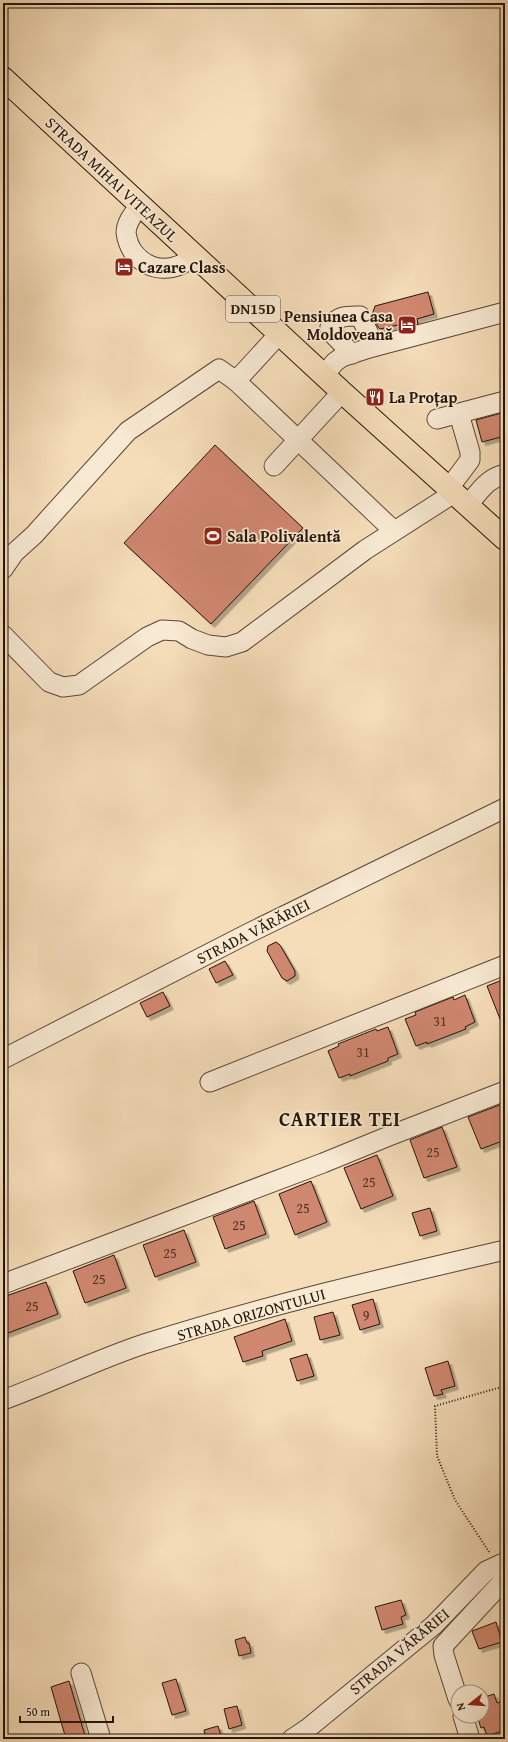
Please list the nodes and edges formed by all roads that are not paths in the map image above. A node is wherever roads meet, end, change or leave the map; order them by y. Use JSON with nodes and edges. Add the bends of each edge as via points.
{"nodes":[{"id":1,"x":3,"y":78,"type":"edge"},
{"id":2,"x":140,"y":205,"type":"junction"},
{"id":3,"x":194,"y":255,"type":"junction"},
{"id":4,"x":505,"y":312,"type":"edge"},
{"id":5,"x":280,"y":333,"type":"junction"},
{"id":6,"x":324,"y":375,"type":"junction"},
{"id":7,"x":236,"y":381,"type":"junction"},
{"id":8,"x":342,"y":392,"type":"junction"},
{"id":9,"x":505,"y":401,"type":"edge"},
{"id":10,"x":459,"y":414,"type":"junction"},
{"id":11,"x":437,"y":419,"type":"dead end"},
{"id":12,"x":297,"y":440,"type":"junction"},
{"id":13,"x":274,"y":466,"type":"dead end"},
{"id":14,"x":505,"y":474,"type":"edge"},
{"id":15,"x":457,"y":495,"type":"junction"},
{"id":16,"x":394,"y":531,"type":"junction"},
{"id":17,"x":505,"y":539,"type":"edge"},
{"id":18,"x":3,"y":569,"type":"edge"},
{"id":19,"x":3,"y":635,"type":"edge"},
{"id":20,"x":505,"y":808,"type":"edge"},
{"id":21,"x":505,"y":965,"type":"edge"},
{"id":22,"x":3,"y":1059,"type":"edge"},
{"id":23,"x":210,"y":1082,"type":"dead end"},
{"id":24,"x":505,"y":1092,"type":"edge"},
{"id":25,"x":505,"y":1250,"type":"edge"},
{"id":26,"x":3,"y":1284,"type":"edge"},
{"id":27,"x":3,"y":1400,"type":"edge"},
{"id":28,"x":499,"y":1559,"type":"edge"},
{"id":29,"x":505,"y":1579,"type":"edge"},
{"id":30,"x":81,"y":1673,"type":"dead end"},
{"id":31,"x":453,"y":1684,"type":"edge"},
{"id":32,"x":465,"y":1724,"type":"edge"},
{"id":33,"x":101,"y":1739,"type":"edge"},
{"id":34,"x":292,"y":1739,"type":"edge"},
{"id":35,"x":470,"y":1739,"type":"edge"}],
"edges":[{"from":1,"to":2,"type":"main road","name":"STRADA MIHAI VITEAZUL","number":"DN15D"},
{"from":2,"to":3,"type":"main road","name":"STRADA MIHAI VITEAZUL","number":"DN15D"},
{"from":2,"to":3,"type":"street","via":[[130,218],[126,232],[130,248],[139,259],[148,266],[171,268]]},
{"from":3,"to":5,"type":"main road","name":"STRADA MIHAI VITEAZUL","number":"DN15D"},
{"from":4,"to":6,"type":"street","via":[[342,357]]},
{"from":5,"to":6,"type":"main road","name":"STRADA MIHAI VITEAZUL","number":"DN15D"},
{"from":5,"to":7,"type":"street"},
{"from":6,"to":8,"type":"main road","name":"STRADA MIHAI VITEAZUL","number":"DN15D"},
{"from":7,"to":12,"type":"street"},
{"from":7,"to":18,"type":"street","via":[[219,369],[128,431],[34,535],[14,553]]},
{"from":8,"to":12,"type":"street"},
{"from":8,"to":15,"type":"main road","name":"STRADA MIHAI VITEAZUL","number":"DN15D"},
{"from":9,"to":10,"type":"street"},
{"from":10,"to":11,"type":"street"},
{"from":10,"to":15,"type":"street","via":[[470,460]]},
{"from":12,"to":13,"type":"street"},
{"from":12,"to":16,"type":"street"},
{"from":14,"to":15,"type":"street"},
{"from":15,"to":16,"type":"street"},
{"from":15,"to":17,"type":"main road","name":"STRADA MIHAI VITEAZUL","number":"DN15D"},
{"from":16,"to":19,"type":"street","via":[[255,634],[226,647],[208,645],[179,631],[162,630],[147,637],[79,685],[63,687],[49,682]]},
{"from":20,"to":22,"type":"street","name":"STRADA VĂRĂRIEI","via":[[251,932]]},
{"from":21,"to":23,"type":"street"},
{"from":24,"to":26,"type":"street"},
{"from":25,"to":27,"type":"street","name":"STRADA ORIZONTULUI","via":[[313,1296],[143,1345]]},
{"from":28,"to":34,"type":"street","name":"STRADA VĂRĂRIEI","via":[[501,1564],[486,1571],[434,1625]]},
{"from":29,"to":31,"type":"street","via":[[443,1646]]},
{"from":30,"to":33,"type":"street"},
{"from":32,"to":35,"type":"street"}]}
